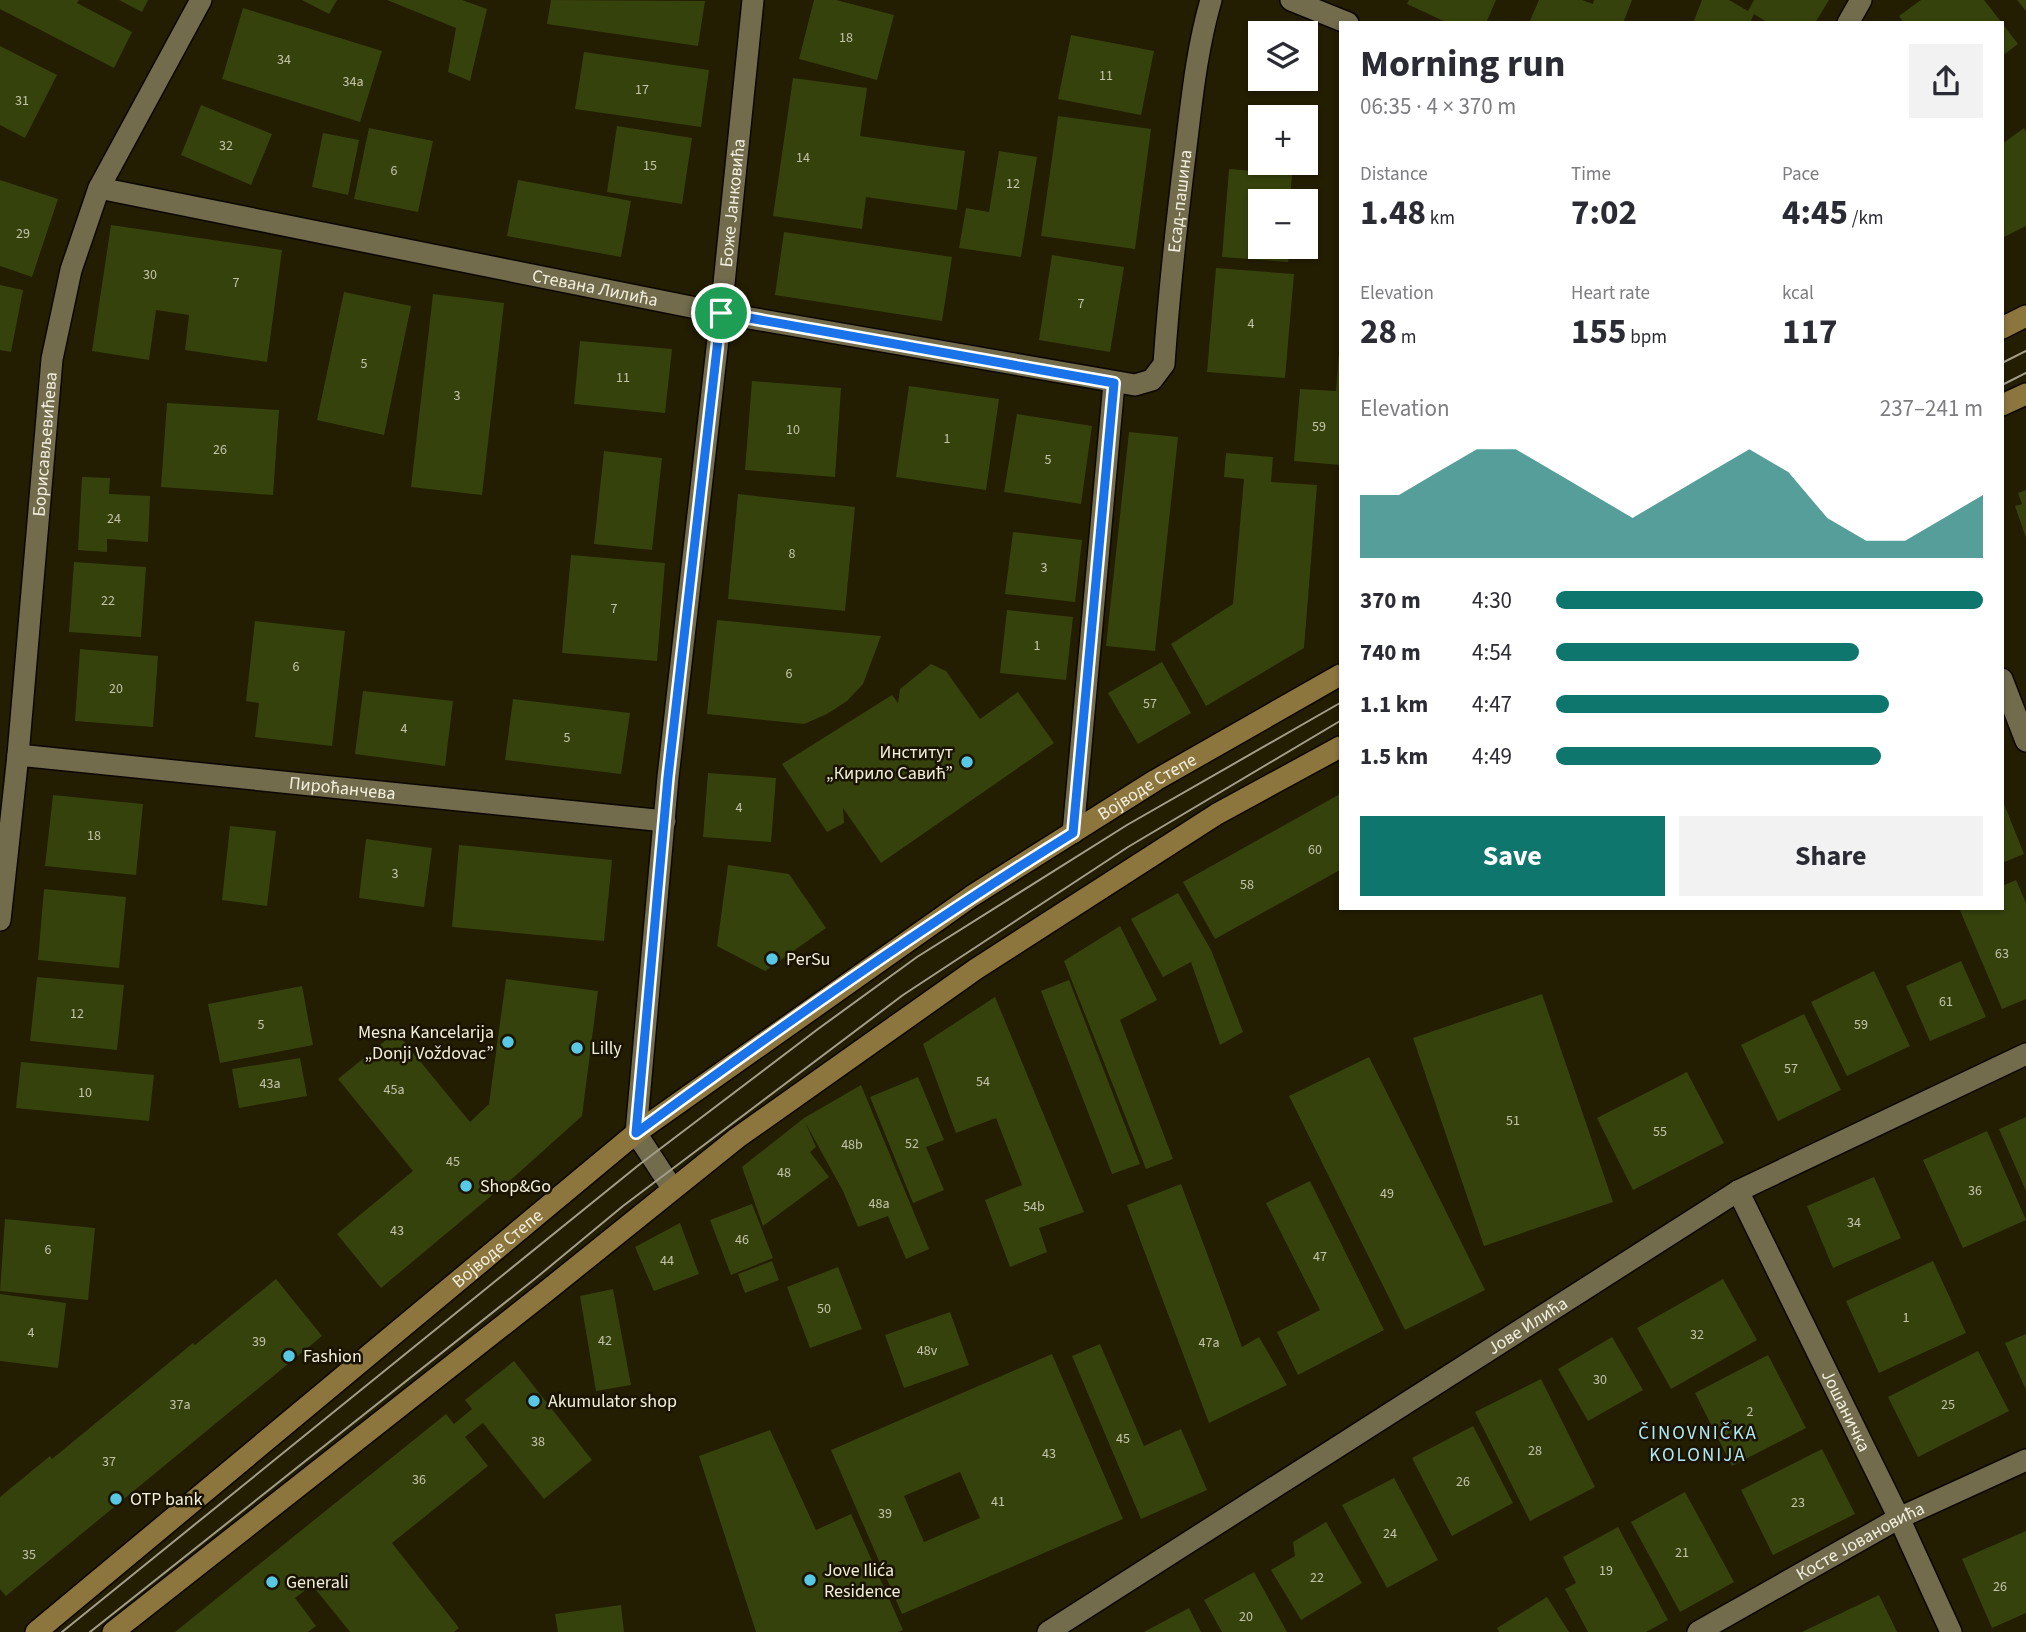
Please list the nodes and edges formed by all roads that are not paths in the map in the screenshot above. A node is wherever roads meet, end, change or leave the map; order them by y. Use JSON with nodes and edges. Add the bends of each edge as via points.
{"nodes":[{"id":1,"x":201,"y":0,"type":"edge"},
{"id":2,"x":752,"y":0,"type":"edge"},
{"id":3,"x":1211,"y":0,"type":"edge"},
{"id":4,"x":1290,"y":0,"type":"edge"},
{"id":5,"x":1861,"y":0,"type":"edge"},
{"id":6,"x":1343,"y":21,"type":"edge"},
{"id":7,"x":1849,"y":21,"type":"edge"},
{"id":8,"x":99,"y":188,"type":"junction"},
{"id":9,"x":721,"y":313,"type":"junction"},
{"id":10,"x":2026,"y":316,"type":"edge"},
{"id":11,"x":2004,"y":327,"type":"edge"},
{"id":12,"x":1124,"y":384,"type":"junction"},
{"id":13,"x":2026,"y":394,"type":"edge"},
{"id":14,"x":2004,"y":404,"type":"edge"},
{"id":15,"x":1339,"y":676,"type":"edge"},
{"id":16,"x":2004,"y":684,"type":"edge"},
{"id":17,"x":2026,"y":741,"type":"edge"},
{"id":18,"x":1339,"y":748,"type":"edge"},
{"id":19,"x":18,"y":755,"type":"junction"},
{"id":20,"x":665,"y":821,"type":"junction"},
{"id":21,"x":1073,"y":833,"type":"junction"},
{"id":22,"x":0,"y":920,"type":"edge"},
{"id":23,"x":2026,"y":1054,"type":"edge"},
{"id":24,"x":636,"y":1133,"type":"junction"},
{"id":25,"x":672,"y":1188,"type":"junction"},
{"id":26,"x":1738,"y":1191,"type":"junction"},
{"id":27,"x":2026,"y":1460,"type":"edge"},
{"id":28,"x":1899,"y":1518,"type":"junction"},
{"id":29,"x":36,"y":1632,"type":"edge"},
{"id":30,"x":113,"y":1632,"type":"edge"},
{"id":31,"x":1048,"y":1632,"type":"edge"},
{"id":32,"x":1698,"y":1632,"type":"edge"},
{"id":33,"x":1951,"y":1632,"type":"edge"}],
"edges":[{"from":1,"to":8,"type":"street","name":"Борисављевићева"},
{"from":2,"to":9,"type":"street","name":"Боже Јанковића"},
{"from":3,"to":12,"type":"street","name":"Есад-пашина","via":[[1195,76],[1164,364],[1152,380]]},
{"from":4,"to":6,"type":"street"},
{"from":5,"to":7,"type":"street"},
{"from":8,"to":9,"type":"street","name":"Стевана Лилића"},
{"from":8,"to":19,"type":"street","name":"Борисављевићева","via":[[71,270],[52,359]]},
{"from":9,"to":12,"type":"street","name":"Стевана Лилића"},
{"from":9,"to":20,"type":"street","name":"Боже Јанковића"},
{"from":10,"to":11,"type":"main road"},
{"from":12,"to":21,"type":"street"},
{"from":13,"to":14,"type":"main road"},
{"from":15,"to":21,"type":"main road","name":"Војводе Степе"},
{"from":16,"to":17,"type":"street"},
{"from":18,"to":25,"type":"main road","via":[[1217,814],[976,969]]},
{"from":19,"to":20,"type":"street","name":"Пироћанчева"},
{"from":19,"to":22,"type":"street","name":"Борисављевићева"},
{"from":20,"to":24,"type":"street","name":"Боже Јанковића"},
{"from":21,"to":24,"type":"main road","name":"Војводе Степе","via":[[961,904]]},
{"from":23,"to":26,"type":"street","name":"Јове Илића"},
{"from":24,"to":25,"type":"street"},
{"from":24,"to":29,"type":"main road","name":"Војводе Степе"},
{"from":25,"to":30,"type":"main road"},
{"from":26,"to":28,"type":"street","name":"Јошаничка"},
{"from":26,"to":31,"type":"street","name":"Јове Илића"},
{"from":27,"to":28,"type":"street","name":"Косте Јовановића"},
{"from":28,"to":32,"type":"street","name":"Косте Јовановића"},
{"from":28,"to":33,"type":"street","name":"Јошаничка"}]}
